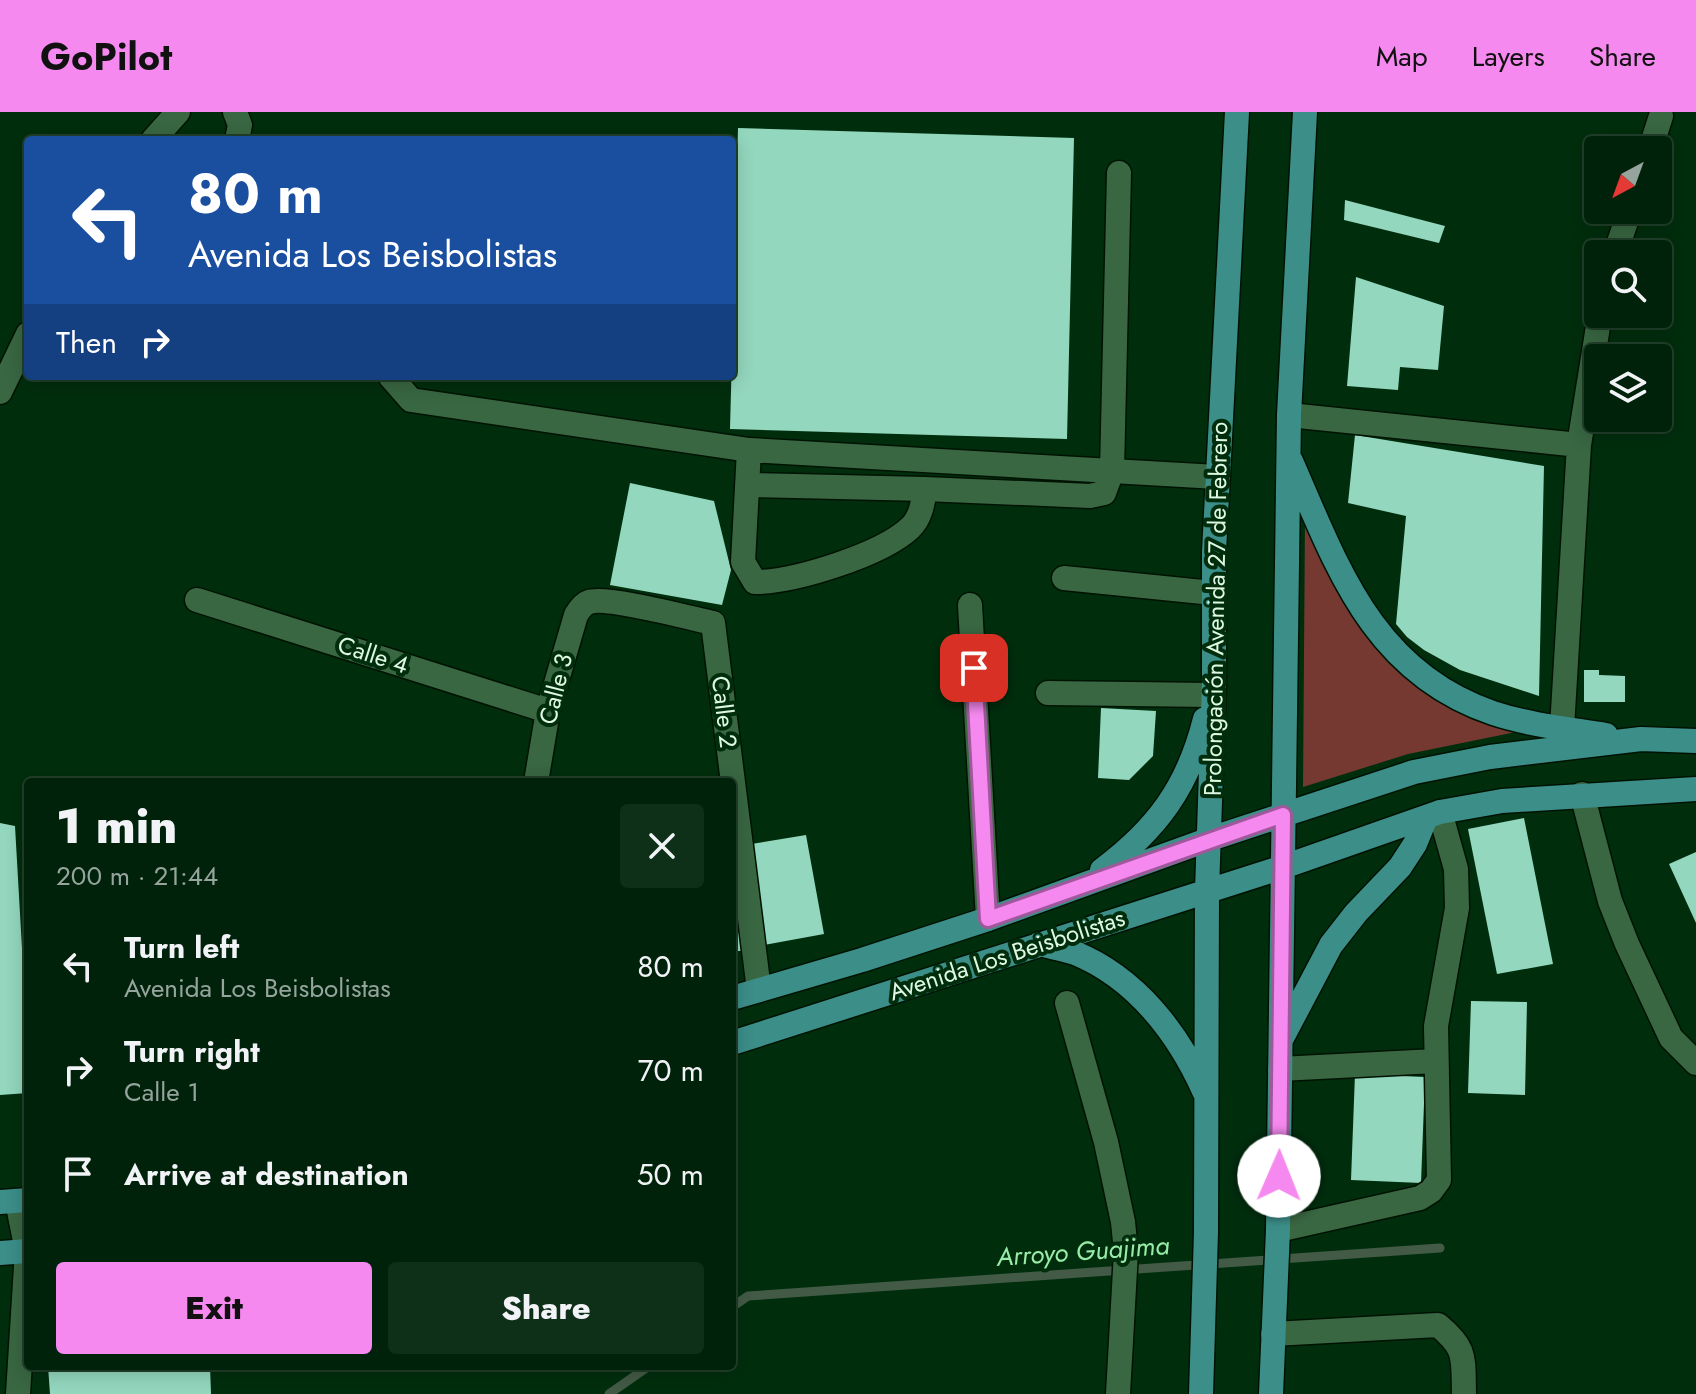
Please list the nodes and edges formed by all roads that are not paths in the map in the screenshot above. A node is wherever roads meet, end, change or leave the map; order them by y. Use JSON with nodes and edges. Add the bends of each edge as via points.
{"nodes":[{"id":1,"x":235,"y":112,"type":"edge"},
{"id":2,"x":1237,"y":112,"type":"edge"},
{"id":3,"x":1305,"y":112,"type":"edge"},
{"id":4,"x":168,"y":115,"type":"edge"},
{"id":5,"x":1661,"y":116,"type":"dead end"},
{"id":6,"x":155,"y":136,"type":"edge"},
{"id":7,"x":238,"y":136,"type":"edge"},
{"id":8,"x":1655,"y":136,"type":"edge"},
{"id":9,"x":1119,"y":173,"type":"dead end"},
{"id":10,"x":1598,"y":328,"type":"edge"},
{"id":11,"x":24,"y":342,"type":"edge"},
{"id":12,"x":394,"y":380,"type":"edge"},
{"id":13,"x":0,"y":392,"type":"edge"},
{"id":14,"x":1289,"y":415,"type":"junction"},
{"id":15,"x":1579,"y":445,"type":"junction"},
{"id":16,"x":749,"y":450,"type":"junction"},
{"id":17,"x":1288,"y":454,"type":"junction"},
{"id":18,"x":1112,"y":471,"type":"junction"},
{"id":19,"x":1217,"y":477,"type":"junction"},
{"id":20,"x":748,"y":485,"type":"junction"},
{"id":21,"x":925,"y":489,"type":"junction"},
{"id":22,"x":1064,"y":578,"type":"dead end"},
{"id":23,"x":1213,"y":593,"type":"junction"},
{"id":24,"x":197,"y":600,"type":"dead end"},
{"id":25,"x":970,"y":605,"type":"dead end"},
{"id":26,"x":713,"y":623,"type":"joint"},
{"id":27,"x":1212,"y":688,"type":"junction"},
{"id":28,"x":1048,"y":693,"type":"dead end"},
{"id":29,"x":548,"y":711,"type":"junction"},
{"id":30,"x":1562,"y":728,"type":"junction"},
{"id":31,"x":1641,"y":739,"type":"junction"},
{"id":32,"x":1696,"y":741,"type":"edge"},
{"id":33,"x":537,"y":778,"type":"edge"},
{"id":34,"x":732,"y":778,"type":"edge"},
{"id":35,"x":1696,"y":789,"type":"edge"},
{"id":36,"x":1582,"y":794,"type":"junction"},
{"id":37,"x":736,"y":806,"type":"edge"},
{"id":38,"x":1283,"y":815,"type":"junction"},
{"id":39,"x":1433,"y":815,"type":"junction"},
{"id":40,"x":1210,"y":839,"type":"junction"},
{"id":41,"x":1283,"y":867,"type":"junction"},
{"id":42,"x":1084,"y":884,"type":"junction"},
{"id":43,"x":1207,"y":891,"type":"junction"},
{"id":44,"x":988,"y":919,"type":"junction"},
{"id":45,"x":1036,"y":944,"type":"junction"},
{"id":46,"x":759,"y":990,"type":"junction"},
{"id":47,"x":736,"y":997,"type":"edge"},
{"id":48,"x":1067,"y":1003,"type":"dead end"},
{"id":49,"x":736,"y":1042,"type":"edge"},
{"id":50,"x":1279,"y":1044,"type":"junction"},
{"id":51,"x":1435,"y":1061,"type":"junction"},
{"id":52,"x":1696,"y":1063,"type":"edge"},
{"id":53,"x":1280,"y":1069,"type":"junction"},
{"id":54,"x":1208,"y":1099,"type":"junction"},
{"id":55,"x":15,"y":1201,"type":"edge"},
{"id":56,"x":24,"y":1236,"type":"edge"},
{"id":57,"x":1278,"y":1238,"type":"junction"},
{"id":58,"x":24,"y":1251,"type":"edge"},
{"id":59,"x":0,"y":1253,"type":"edge"},
{"id":60,"x":24,"y":1308,"type":"edge"},
{"id":61,"x":1274,"y":1326,"type":"junction"},
{"id":62,"x":18,"y":1394,"type":"edge"},
{"id":63,"x":1118,"y":1394,"type":"edge"},
{"id":64,"x":1201,"y":1394,"type":"edge"},
{"id":65,"x":1271,"y":1394,"type":"edge"},
{"id":66,"x":1464,"y":1394,"type":"edge"}],
"edges":[{"from":1,"to":7,"type":"street"},
{"from":2,"to":19,"type":"main road","name":"Prolongación Avenida 27 de Febrero"},
{"from":3,"to":14,"type":"main road"},
{"from":4,"to":6,"type":"street"},
{"from":5,"to":8,"type":"street"},
{"from":9,"to":18,"type":"street"},
{"from":10,"to":15,"type":"street"},
{"from":11,"to":13,"type":"street"},
{"from":12,"to":16,"type":"street","via":[[411,400]]},
{"from":14,"to":15,"type":"street"},
{"from":14,"to":17,"type":"main road"},
{"from":15,"to":30,"type":"street"},
{"from":16,"to":18,"type":"street"},
{"from":16,"to":20,"type":"street"},
{"from":17,"to":30,"type":"main road","via":[[1346,583],[1365,617],[1401,659],[1493,713]]},
{"from":17,"to":38,"type":"main road"},
{"from":18,"to":19,"type":"street"},
{"from":18,"to":21,"type":"street","via":[[1104,493],[1090,496]]},
{"from":19,"to":23,"type":"main road","name":"Prolongación Avenida 27 de Febrero"},
{"from":20,"to":21,"type":"street"},
{"from":20,"to":21,"type":"street","via":[[743,562],[755,582],[773,582],[866,555],[911,528],[922,511]]},
{"from":22,"to":23,"type":"street"},
{"from":23,"to":27,"type":"main road","name":"Prolongación Avenida 27 de Febrero"},
{"from":24,"to":29,"type":"street","name":"Calle 4"},
{"from":25,"to":44,"type":"street"},
{"from":26,"to":29,"type":"street","name":"Calle 3","via":[[588,602],[576,615]]},
{"from":26,"to":34,"type":"street","name":"Calle 2"},
{"from":27,"to":28,"type":"street"},
{"from":27,"to":40,"type":"main road","name":"Prolongación Avenida 27 de Febrero"},
{"from":27,"to":42,"type":"main road","via":[[1185,778],[1159,819]]},
{"from":29,"to":33,"type":"street","name":"Calle 3"},
{"from":30,"to":31,"type":"main road"},
{"from":31,"to":32,"type":"main road"},
{"from":31,"to":38,"type":"main road","name":"Avenida Los Beisbolistas","via":[[1414,772]]},
{"from":35,"to":36,"type":"main road","name":"Avenida Los Beisbolistas"},
{"from":36,"to":39,"type":"main road","name":"Avenida Los Beisbolistas","via":[[1502,801]]},
{"from":36,"to":52,"type":"street","via":[[1627,944],[1671,1038]]},
{"from":37,"to":46,"type":"street","name":"Calle 2"},
{"from":38,"to":40,"type":"main road","name":"Avenida Los Beisbolistas"},
{"from":38,"to":41,"type":"main road"},
{"from":39,"to":41,"type":"main road","name":"Avenida Los Beisbolistas"},
{"from":39,"to":50,"type":"main road","via":[[1400,867],[1331,945]]},
{"from":39,"to":51,"type":"street","via":[[1456,869],[1457,908]]},
{"from":40,"to":42,"type":"main road","name":"Avenida Los Beisbolistas"},
{"from":40,"to":43,"type":"main road","name":"Prolongación Avenida 27 de Febrero"},
{"from":41,"to":43,"type":"main road","name":"Avenida Los Beisbolistas"},
{"from":41,"to":50,"type":"main road"},
{"from":42,"to":44,"type":"main road","name":"Avenida Los Beisbolistas"},
{"from":43,"to":45,"type":"main road","name":"Avenida Los Beisbolistas"},
{"from":43,"to":54,"type":"main road","name":"Prolongación Avenida 27 de Febrero"},
{"from":44,"to":46,"type":"main road","name":"Avenida Los Beisbolistas"},
{"from":45,"to":49,"type":"main road","name":"Avenida Los Beisbolistas"},
{"from":45,"to":54,"type":"main road","via":[[1074,953],[1142,998],[1169,1028]]},
{"from":46,"to":47,"type":"main road","name":"Avenida Los Beisbolistas"},
{"from":48,"to":63,"type":"street","via":[[1106,1142],[1126,1252]]},
{"from":50,"to":53,"type":"main road"},
{"from":51,"to":53,"type":"street"},
{"from":51,"to":57,"type":"street","via":[[1439,1180],[1431,1191]]},
{"from":53,"to":57,"type":"main road"},
{"from":54,"to":64,"type":"main road","name":"Prolongación Avenida 27 de Febrero"},
{"from":55,"to":56,"type":"street"},
{"from":57,"to":61,"type":"main road"},
{"from":58,"to":59,"type":"main road"},
{"from":60,"to":62,"type":"street"},
{"from":61,"to":65,"type":"main road"},
{"from":61,"to":66,"type":"street","via":[[1438,1325],[1456,1340],[1463,1356]]}]}
